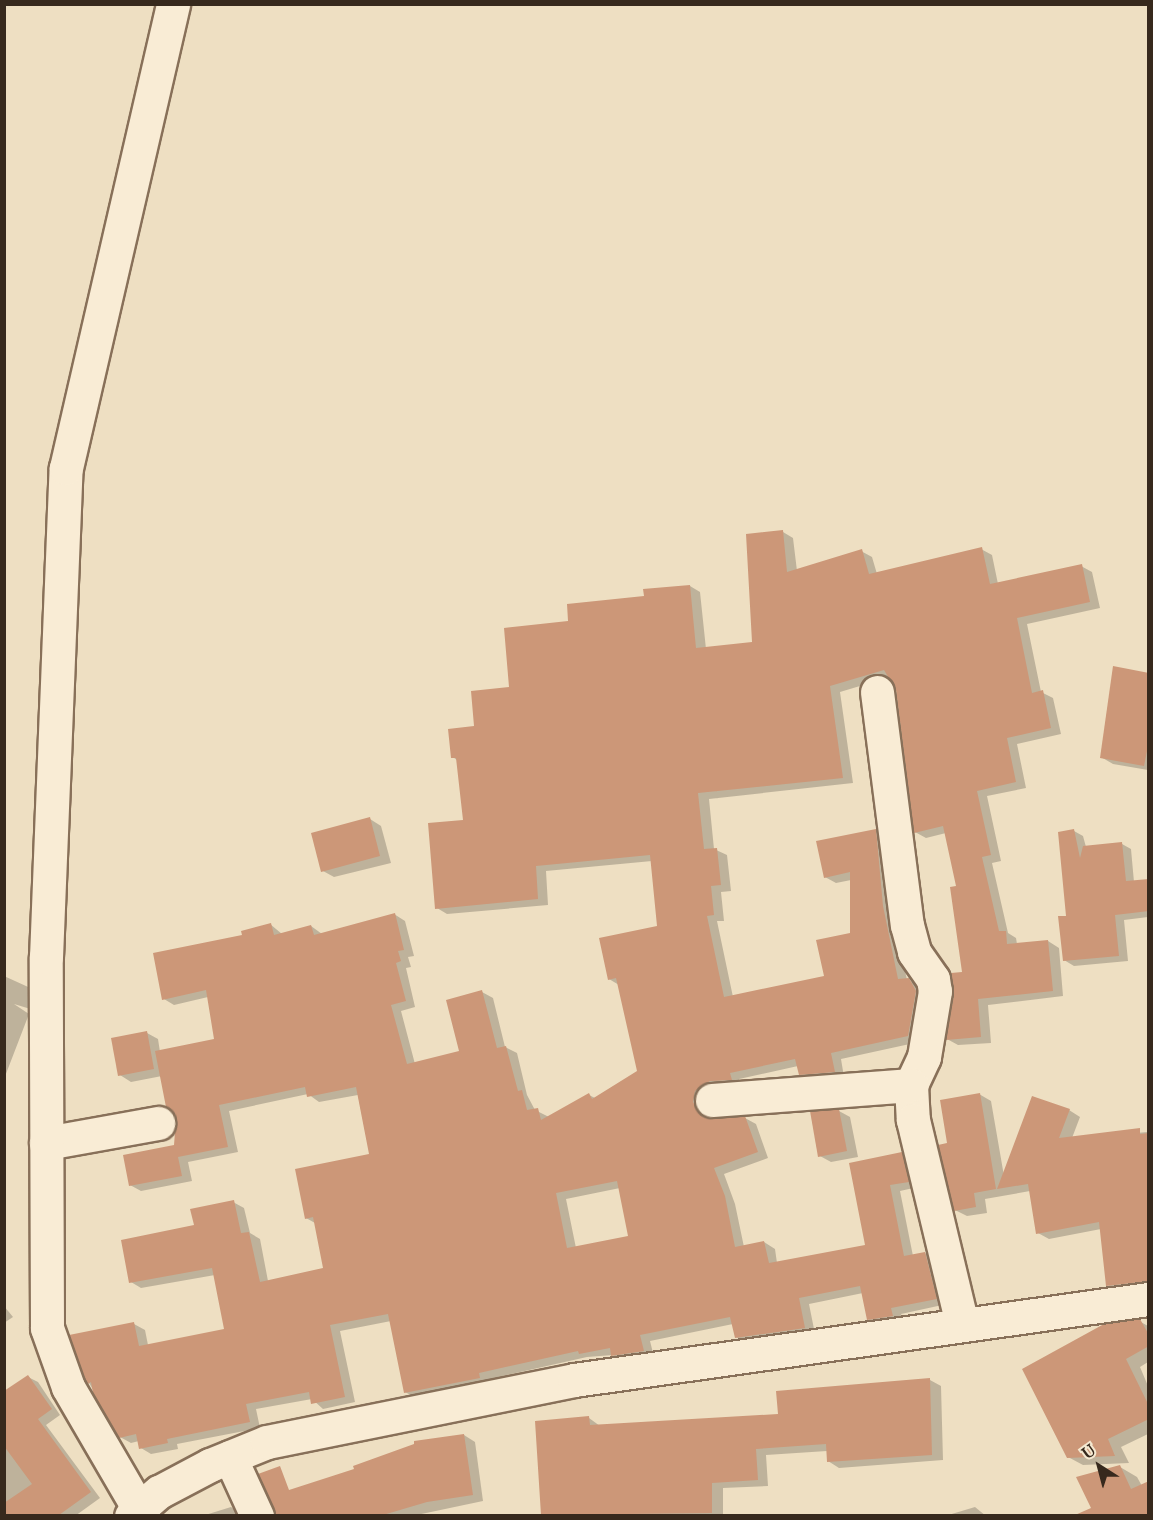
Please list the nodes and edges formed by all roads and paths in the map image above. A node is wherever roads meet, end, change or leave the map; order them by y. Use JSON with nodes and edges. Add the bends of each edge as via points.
{"nodes":[{"id":1,"x":173,"y":4,"type":"edge"},
{"id":2,"x":877,"y":692,"type":"dead end"},
{"id":3,"x":912,"y":1085,"type":"junction"},
{"id":4,"x":712,"y":1100,"type":"dead end"},
{"id":5,"x":158,"y":1123,"type":"dead end"},
{"id":6,"x":46,"y":1143,"type":"junction"},
{"id":7,"x":1149,"y":1299,"type":"edge"},
{"id":8,"x":962,"y":1324,"type":"junction"},
{"id":9,"x":230,"y":1457,"type":"junction"},
{"id":10,"x":138,"y":1513,"type":"edge"},
{"id":11,"x":256,"y":1515,"type":"edge"}],
"edges":[{"from":1,"to":6,"type":"street","via":[[66,468],[46,957]]},
{"from":2,"to":3,"type":"street","via":[[907,925],[914,952],[933,979],[935,992],[924,1057]]},
{"from":3,"to":4,"type":"street"},
{"from":3,"to":8,"type":"street","via":[[913,1120]]},
{"from":5,"to":6,"type":"street"},
{"from":6,"to":10,"type":"street","via":[[47,1328],[68,1387]]},
{"from":7,"to":8,"type":"street"},
{"from":8,"to":9,"type":"street","via":[[574,1380],[267,1442]]},
{"from":9,"to":10,"type":"street","via":[[159,1492]]},
{"from":9,"to":11,"type":"street"}]}
